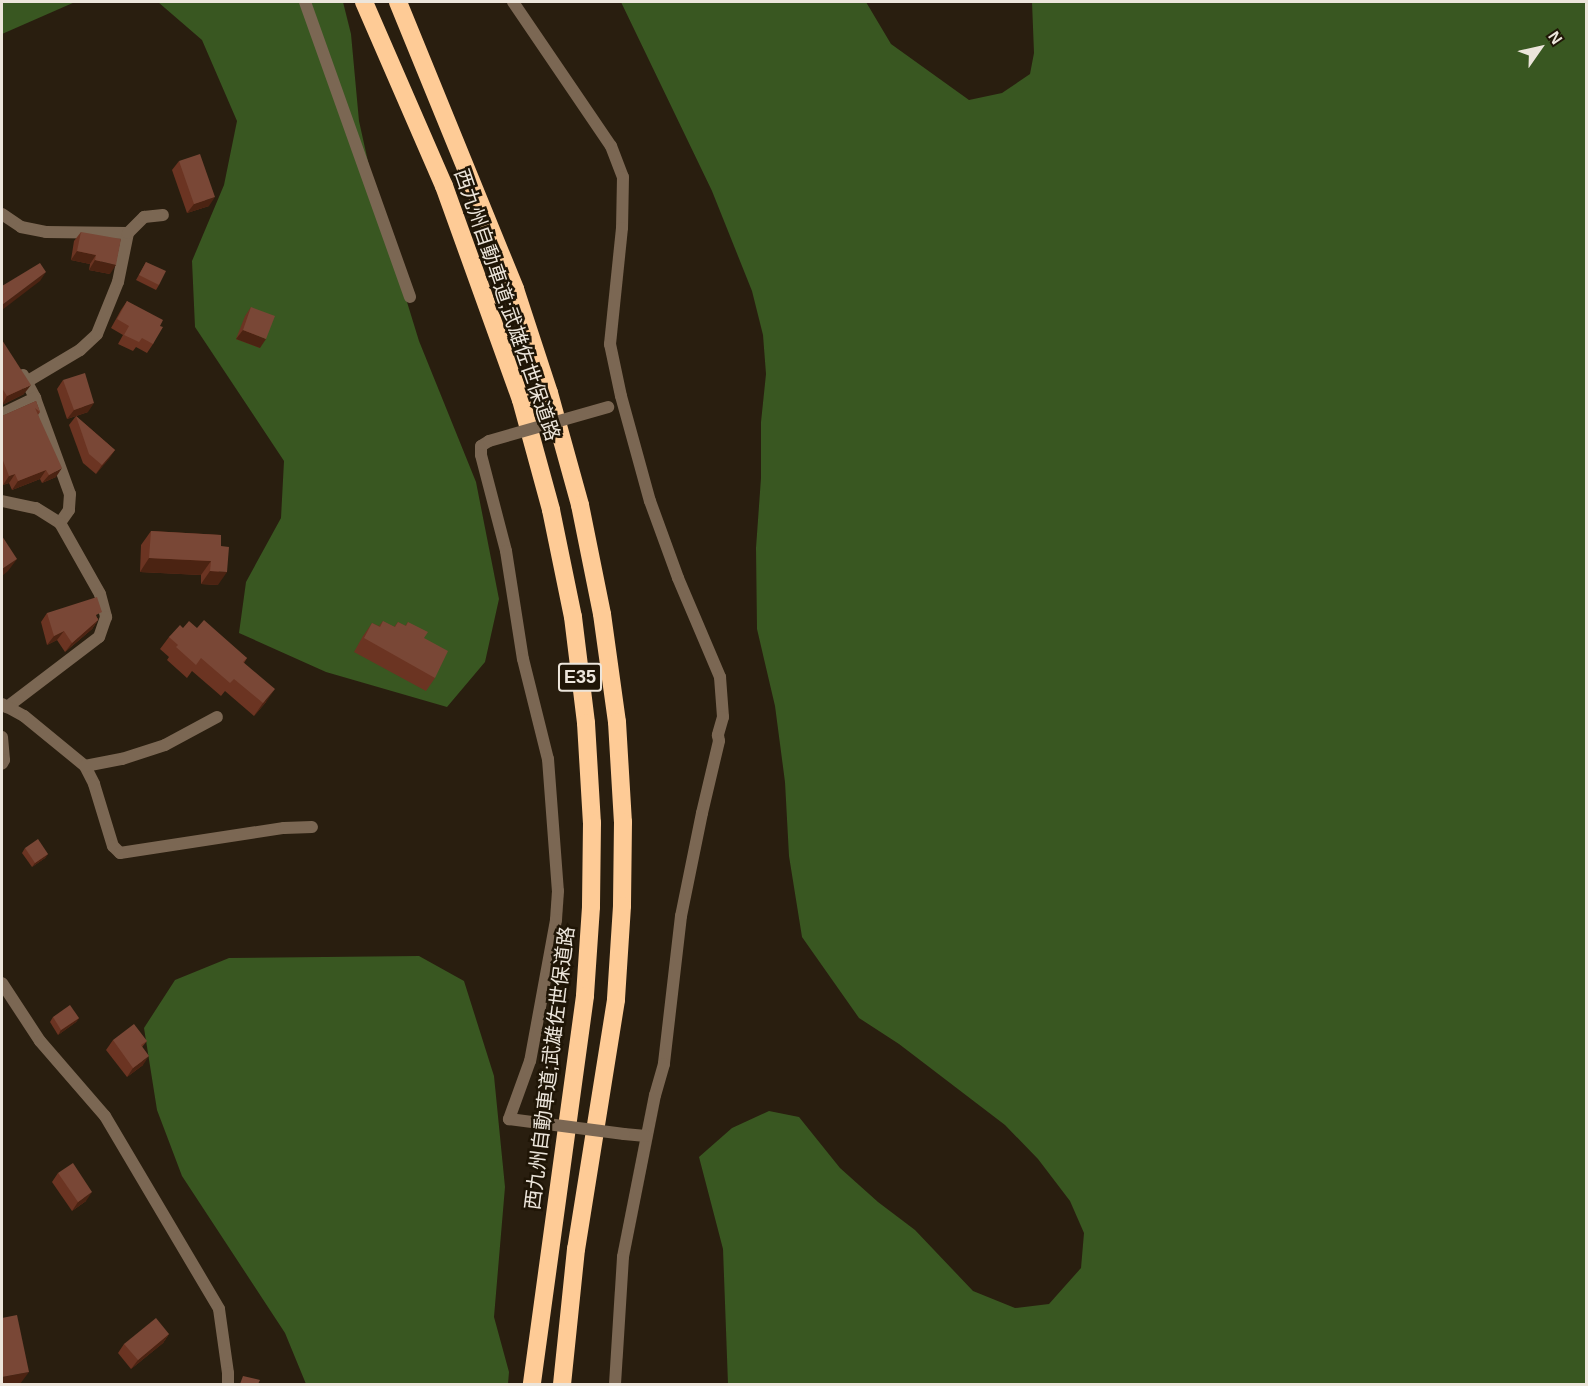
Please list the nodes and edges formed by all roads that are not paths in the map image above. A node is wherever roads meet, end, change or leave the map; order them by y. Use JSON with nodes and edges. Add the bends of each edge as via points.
{"nodes":[{"id":1,"x":305,"y":2,"type":"edge"},
{"id":2,"x":355,"y":2,"type":"edge"},
{"id":3,"x":364,"y":2,"type":"edge"},
{"id":4,"x":398,"y":2,"type":"edge"},
{"id":5,"x":403,"y":2,"type":"edge"},
{"id":6,"x":513,"y":2,"type":"edge"},
{"id":7,"x":420,"y":53,"type":"junction"},
{"id":8,"x":392,"y":67,"type":"junction"},
{"id":9,"x":2,"y":214,"type":"edge"},
{"id":10,"x":163,"y":215,"type":"dead end"},
{"id":11,"x":128,"y":233,"type":"junction"},
{"id":12,"x":410,"y":297,"type":"dead end"},
{"id":13,"x":13,"y":363,"type":"edge"},
{"id":14,"x":28,"y":381,"type":"junction"},
{"id":15,"x":35,"y":398,"type":"junction"},
{"id":16,"x":623,"y":402,"type":"junction"},
{"id":17,"x":2,"y":414,"type":"edge"},
{"id":18,"x":2,"y":501,"type":"edge"},
{"id":19,"x":60,"y":524,"type":"junction"},
{"id":20,"x":4,"y":705,"type":"edge"},
{"id":21,"x":218,"y":717,"type":"dead end"},
{"id":22,"x":2,"y":737,"type":"edge"},
{"id":23,"x":2,"y":764,"type":"edge"},
{"id":24,"x":86,"y":766,"type":"junction"},
{"id":25,"x":312,"y":827,"type":"dead end"},
{"id":26,"x":2,"y":983,"type":"edge"},
{"id":27,"x":646,"y":1136,"type":"junction"},
{"id":28,"x":228,"y":1384,"type":"edge"},
{"id":29,"x":532,"y":1384,"type":"edge"},
{"id":30,"x":562,"y":1384,"type":"edge"},
{"id":31,"x":615,"y":1384,"type":"edge"}],
"edges":[{"from":1,"to":12,"type":"street"},
{"from":2,"to":8,"type":"highway"},
{"from":3,"to":8,"type":"highway","name":"西九州自動車道;武雄佐世保道路","number":"E35"},
{"from":4,"to":7,"type":"highway","name":"西九州自動車道;武雄佐世保道路","number":"E35"},
{"from":5,"to":7,"type":"highway"},
{"from":6,"to":16,"type":"street","via":[[611,146],[623,177],[622,228],[610,324],[610,344]]},
{"from":7,"to":30,"type":"highway","name":"西九州自動車道;武雄佐世保道路","number":"E35","via":[[515,289],[549,393],[580,505],[602,614],[617,722],[623,822],[616,1000],[576,1249]]},
{"from":8,"to":29,"type":"highway","name":"西九州自動車道;武雄佐世保道路","number":"E35","via":[[444,186],[521,400],[551,510],[570,606],[586,723],[592,833],[585,996]]},
{"from":9,"to":11,"type":"street","via":[[21,227],[46,232]]},
{"from":10,"to":11,"type":"street","via":[[144,217]]},
{"from":11,"to":14,"type":"street","via":[[118,282],[97,334],[80,350]]},
{"from":13,"to":14,"type":"street"},
{"from":14,"to":15,"type":"street"},
{"from":15,"to":17,"type":"street"},
{"from":15,"to":19,"type":"street","via":[[70,494],[69,510]]},
{"from":16,"to":27,"type":"street","via":[[654,512],[720,677],[723,717],[681,916],[664,1064]]},
{"from":16,"to":27,"type":"street","bridge":true,"via":[[489,441],[481,446],[481,455],[506,551],[523,659],[548,759],[558,891],[530,1061],[509,1119]]},
{"from":18,"to":19,"type":"street","via":[[36,508]]},
{"from":19,"to":20,"type":"street","via":[[100,594],[106,617],[104,626],[89,646]]},
{"from":20,"to":24,"type":"street","via":[[24,716]]},
{"from":21,"to":24,"type":"street","via":[[165,745]]},
{"from":22,"to":23,"type":"street"},
{"from":24,"to":25,"type":"street","via":[[113,846],[120,853]]},
{"from":26,"to":28,"type":"street","via":[[40,1041],[105,1116],[213,1299],[219,1310]]},
{"from":27,"to":31,"type":"street","via":[[623,1257]]}]}
